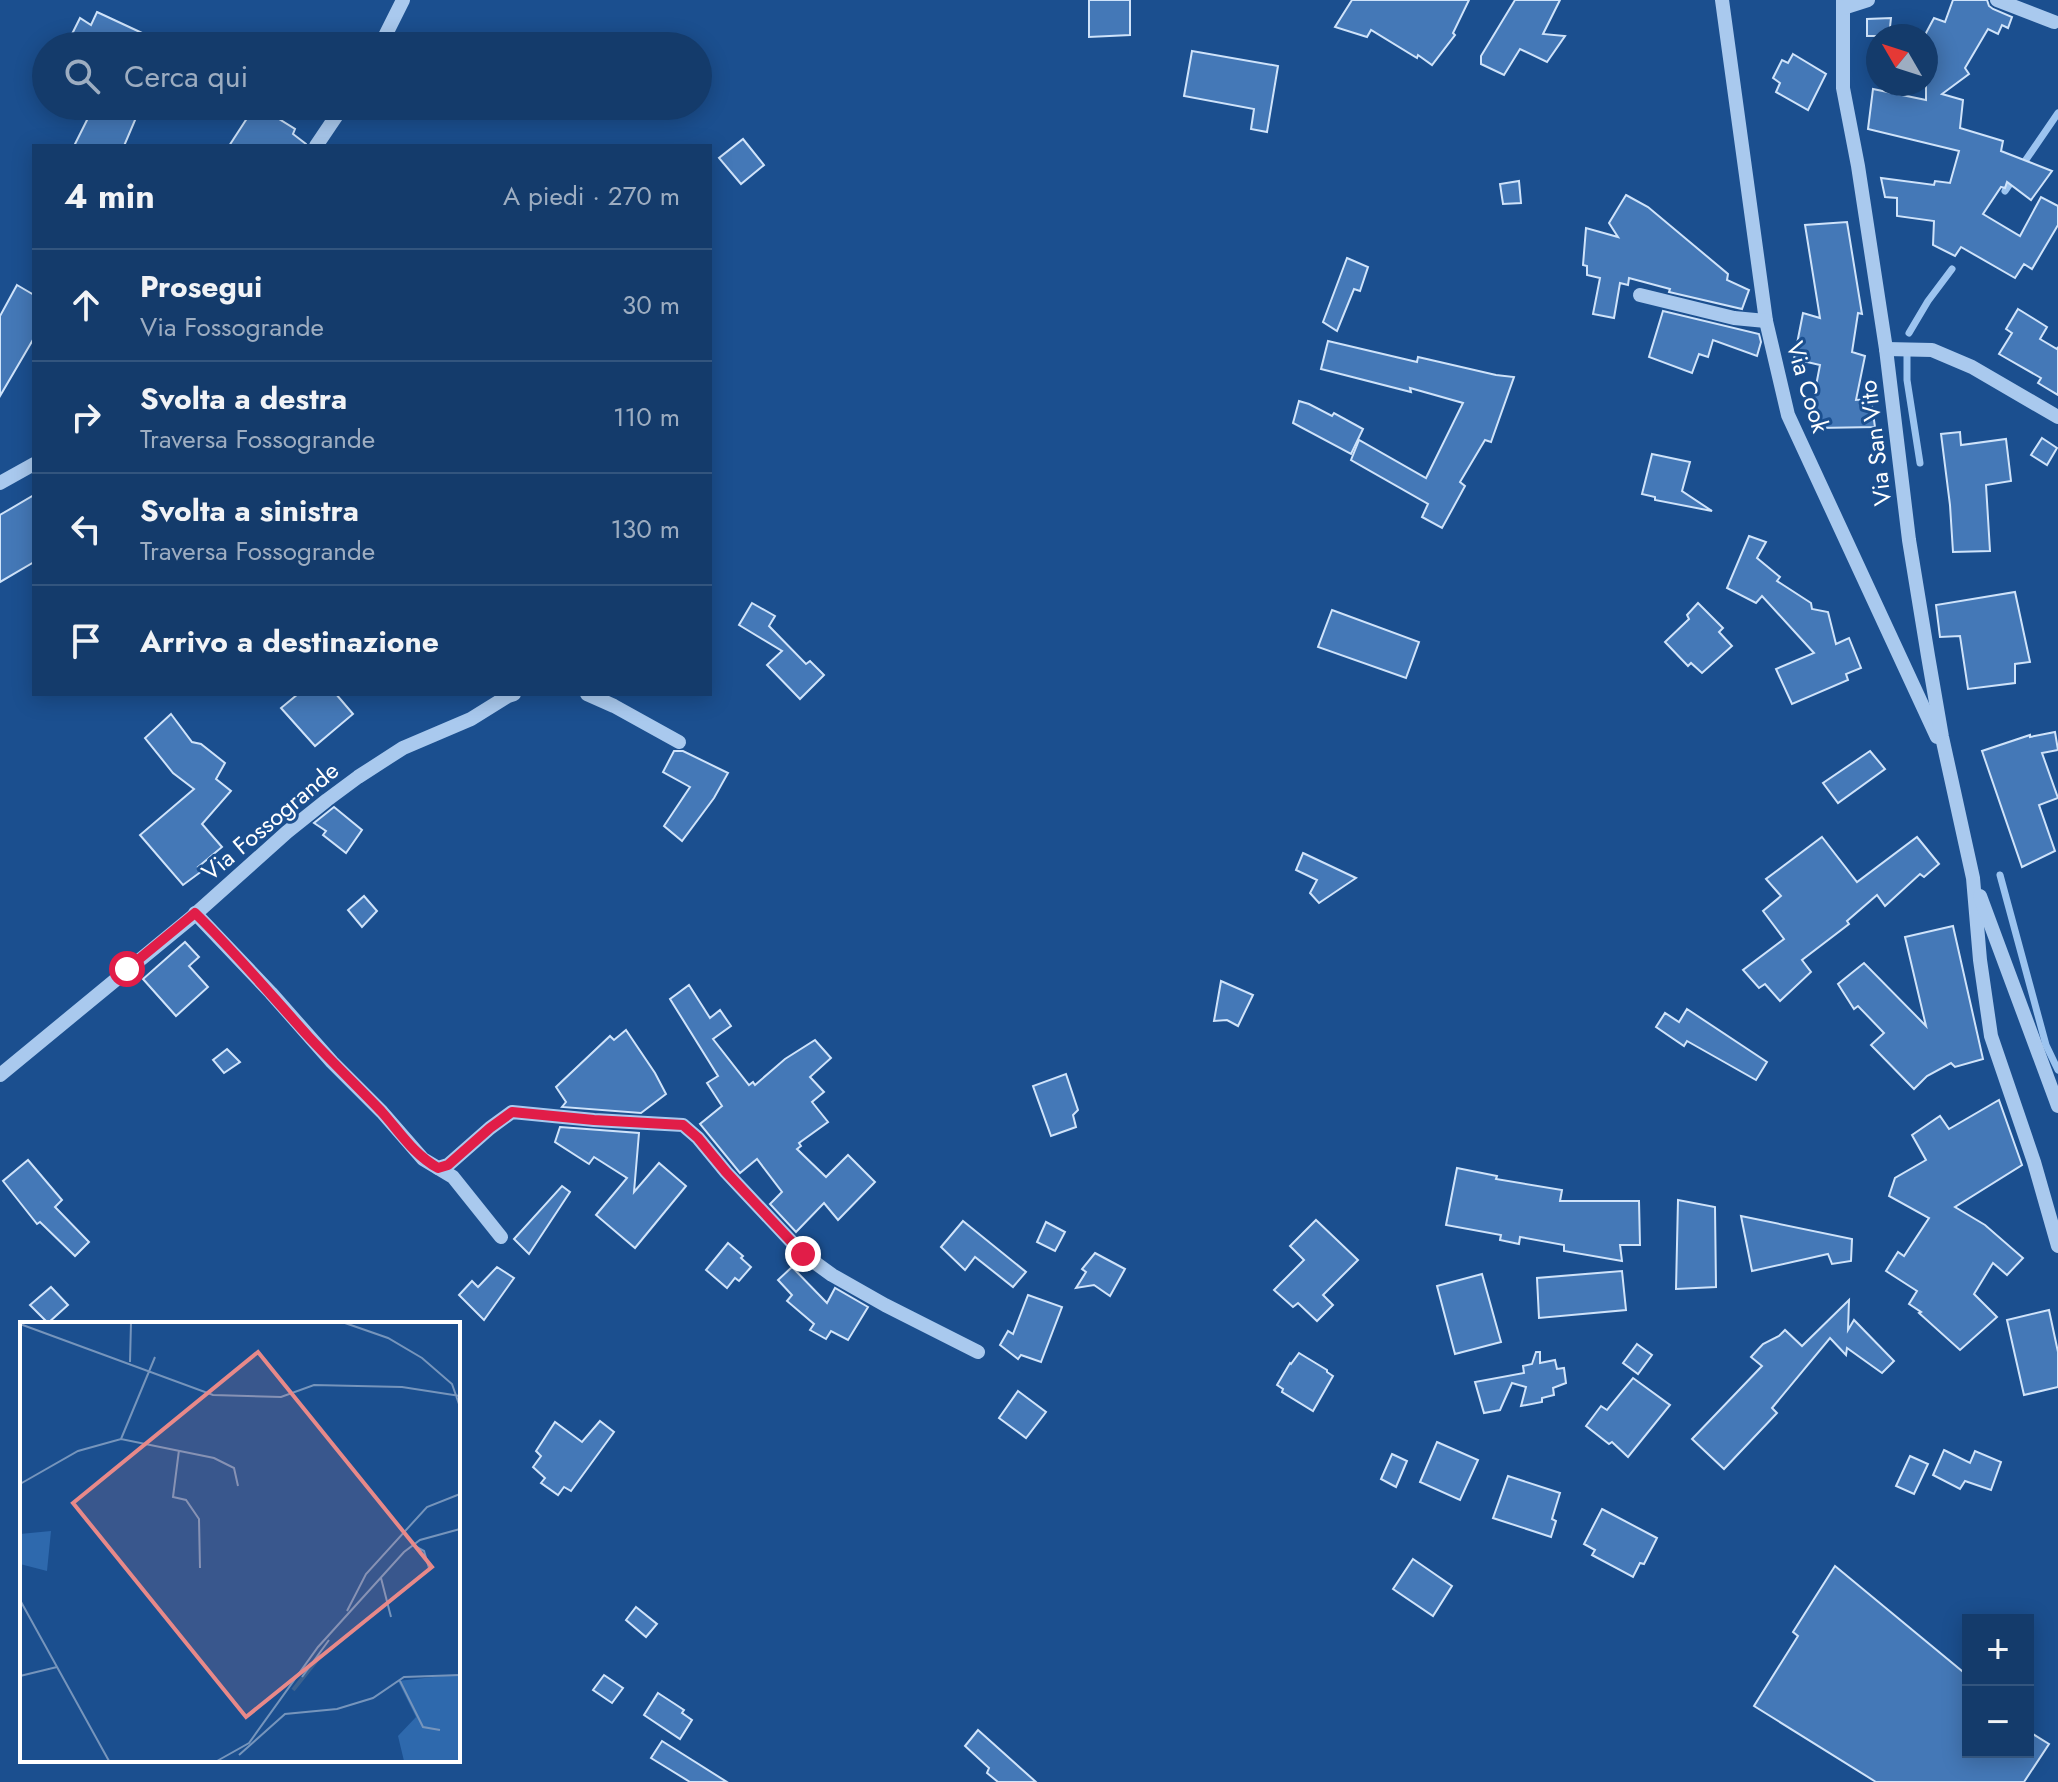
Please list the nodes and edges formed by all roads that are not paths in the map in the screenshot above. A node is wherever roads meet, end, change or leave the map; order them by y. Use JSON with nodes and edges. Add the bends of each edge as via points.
{"nodes":[{"id":1,"x":403,"y":0,"type":"edge"},
{"id":2,"x":1722,"y":0,"type":"edge"},
{"id":3,"x":1868,"y":0,"type":"edge"},
{"id":4,"x":1997,"y":0,"type":"edge"},
{"id":5,"x":1843,"y":4,"type":"edge"},
{"id":6,"x":2054,"y":22,"type":"dead end"},
{"id":7,"x":387,"y":32,"type":"edge"},
{"id":8,"x":334,"y":120,"type":"edge"},
{"id":9,"x":317,"y":144,"type":"edge"},
{"id":10,"x":1640,"y":295,"type":"dead end"},
{"id":11,"x":1766,"y":321,"type":"junction"},
{"id":12,"x":1886,"y":349,"type":"junction"},
{"id":13,"x":2058,"y":417,"type":"edge"},
{"id":14,"x":32,"y":465,"type":"edge"},
{"id":15,"x":0,"y":483,"type":"edge"},
{"id":16,"x":508,"y":696,"type":"edge"},
{"id":17,"x":592,"y":696,"type":"edge"},
{"id":18,"x":679,"y":742,"type":"dead end"},
{"id":19,"x":1947,"y":759,"type":"junction"},
{"id":20,"x":1973,"y":878,"type":"junction"},
{"id":21,"x":195,"y":913,"type":"junction"},
{"id":22,"x":0,"y":1075,"type":"edge"},
{"id":23,"x":2058,"y":1106,"type":"edge"},
{"id":24,"x":438,"y":1168,"type":"junction"},
{"id":25,"x":501,"y":1237,"type":"dead end"},
{"id":26,"x":2058,"y":1246,"type":"edge"},
{"id":27,"x":978,"y":1352,"type":"dead end"}],
"edges":[{"from":1,"to":7,"type":"street"},
{"from":2,"to":11,"type":"street","name":"Via Cook"},
{"from":3,"to":5,"type":"street"},
{"from":4,"to":6,"type":"street"},
{"from":5,"to":12,"type":"street","name":"Via San Vito","via":[[1843,88]]},
{"from":8,"to":9,"type":"street"},
{"from":10,"to":11,"type":"street"},
{"from":11,"to":19,"type":"street","name":"Via Cook","via":[[1788,415]]},
{"from":12,"to":13,"type":"street","via":[[1932,350]]},
{"from":12,"to":19,"type":"street","name":"Via San Vito","via":[[1909,540]]},
{"from":14,"to":15,"type":"street"},
{"from":16,"to":21,"type":"street","name":"Via Fossogrande","via":[[471,719],[403,748],[358,777]]},
{"from":17,"to":18,"type":"street"},
{"from":19,"to":20,"type":"street","name":"Via San Vito"},
{"from":20,"to":23,"type":"street","name":"Via San Vito"},
{"from":20,"to":26,"type":"street","name":"Via San Vito","via":[[1991,1036]]},
{"from":21,"to":22,"type":"street","name":"Via Fossogrande"},
{"from":21,"to":24,"type":"street","via":[[423,1159]]},
{"from":24,"to":25,"type":"street","via":[[453,1177]]},
{"from":24,"to":27,"type":"street","via":[[512,1112],[683,1125],[803,1254],[885,1305]]}]}
